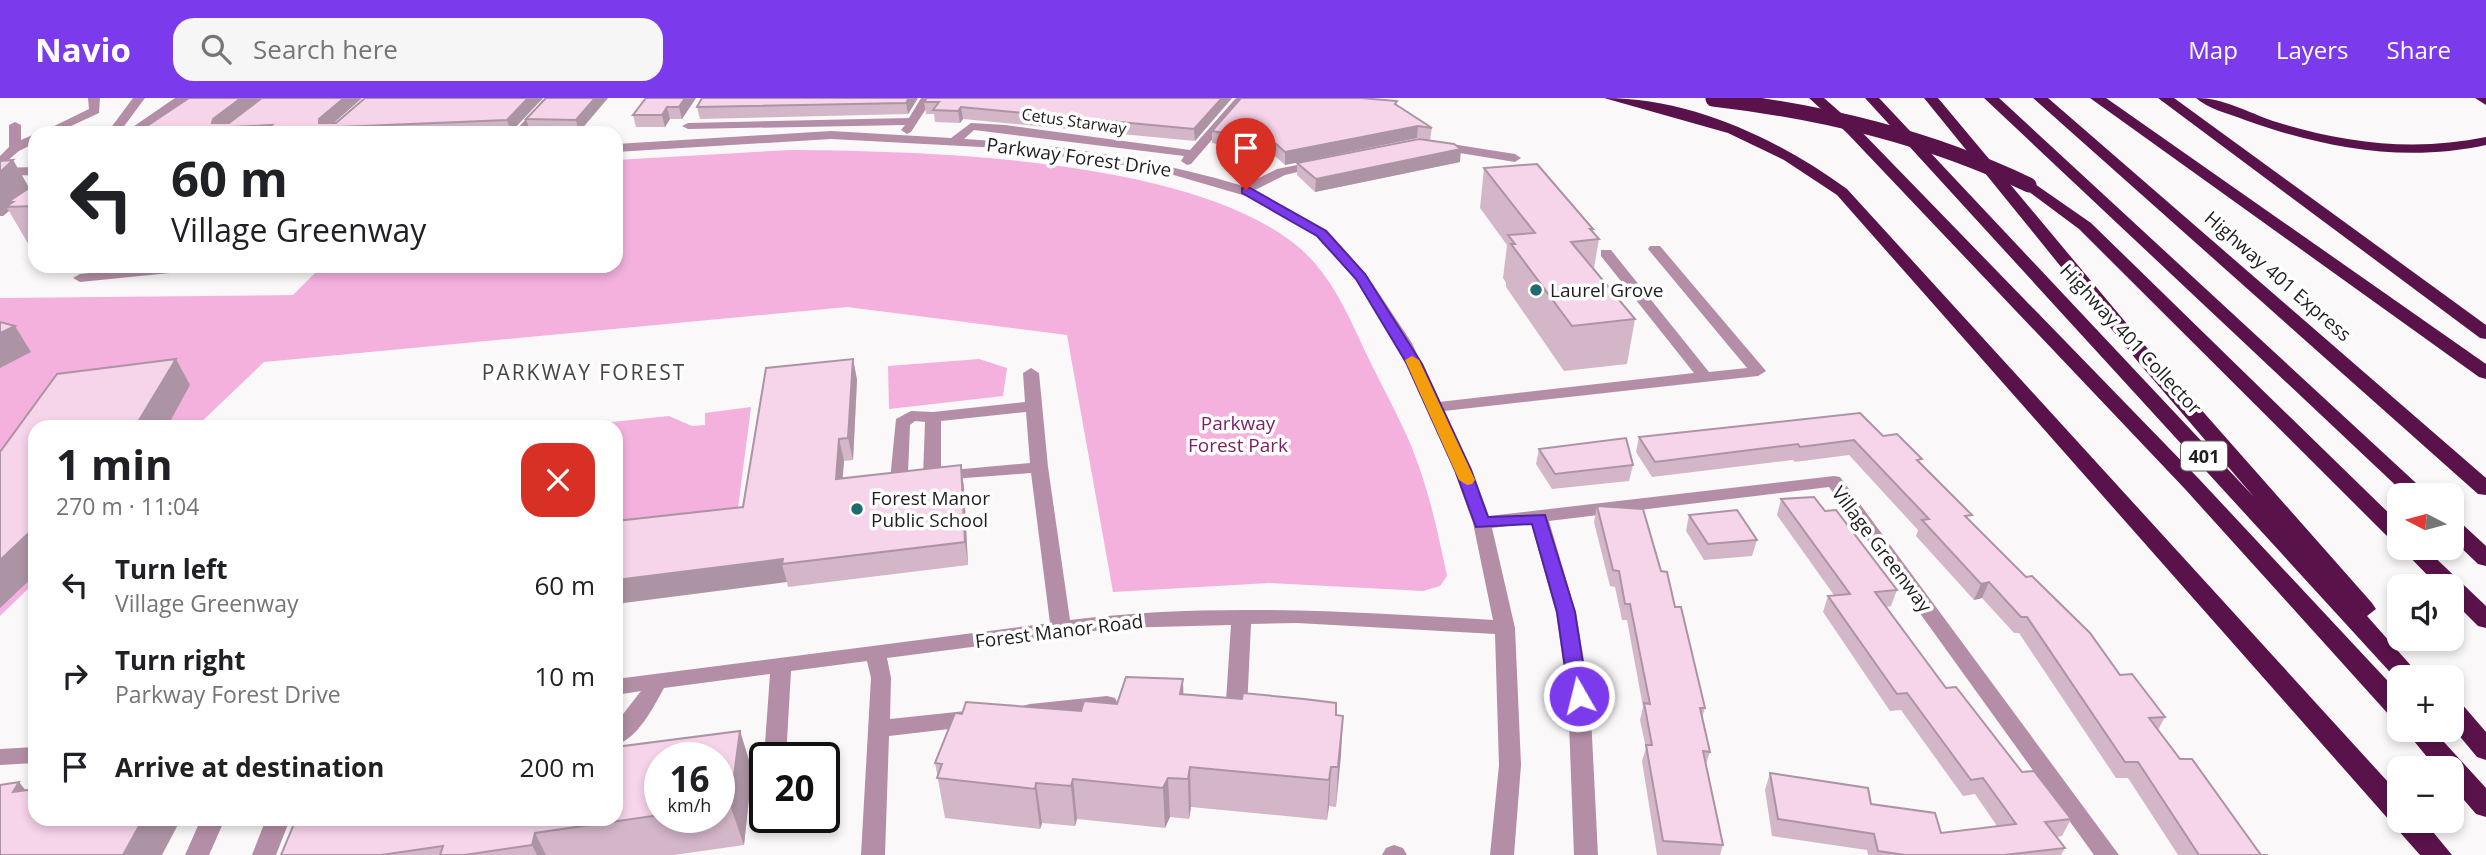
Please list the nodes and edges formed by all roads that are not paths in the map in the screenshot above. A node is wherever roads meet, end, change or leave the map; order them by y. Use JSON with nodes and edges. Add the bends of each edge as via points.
{"nodes":[{"id":1,"x":94,"y":98,"type":"edge"},
{"id":2,"x":139,"y":98,"type":"edge"},
{"id":3,"x":183,"y":98,"type":"edge"},
{"id":4,"x":552,"y":98,"type":"edge"},
{"id":5,"x":927,"y":98,"type":"edge"},
{"id":6,"x":1242,"y":98,"type":"edge"},
{"id":7,"x":1611,"y":98,"type":"edge"},
{"id":8,"x":1705,"y":98,"type":"edge"},
{"id":9,"x":1816,"y":98,"type":"edge"},
{"id":10,"x":1872,"y":98,"type":"edge"},
{"id":11,"x":1931,"y":98,"type":"edge"},
{"id":12,"x":1991,"y":98,"type":"edge"},
{"id":13,"x":2040,"y":98,"type":"edge"},
{"id":14,"x":2097,"y":98,"type":"edge"},
{"id":15,"x":2165,"y":98,"type":"edge"},
{"id":16,"x":2203,"y":98,"type":"edge"},
{"id":17,"x":1713,"y":99,"type":"edge"},
{"id":18,"x":913,"y":121,"type":"junction"},
{"id":19,"x":15,"y":125,"type":"dead end"},
{"id":20,"x":54,"y":126,"type":"edge"},
{"id":21,"x":118,"y":126,"type":"edge"},
{"id":22,"x":141,"y":126,"type":"edge"},
{"id":23,"x":526,"y":126,"type":"edge"},
{"id":24,"x":900,"y":138,"type":"junction"},
{"id":25,"x":955,"y":141,"type":"junction"},
{"id":26,"x":2486,"y":141,"type":"edge"},
{"id":27,"x":28,"y":142,"type":"edge"},
{"id":28,"x":675,"y":144,"type":"junction"},
{"id":29,"x":1421,"y":145,"type":"edge"},
{"id":30,"x":15,"y":148,"type":"junction"},
{"id":31,"x":623,"y":148,"type":"edge"},
{"id":32,"x":1193,"y":154,"type":"junction"},
{"id":33,"x":1515,"y":158,"type":"dead end"},
{"id":34,"x":1337,"y":160,"type":"edge"},
{"id":35,"x":0,"y":163,"type":"edge"},
{"id":36,"x":28,"y":171,"type":"edge"},
{"id":37,"x":0,"y":172,"type":"edge"},
{"id":38,"x":1178,"y":172,"type":"junction"},
{"id":39,"x":1246,"y":190,"type":"junction"},
{"id":40,"x":1655,"y":249,"type":"dead end"},
{"id":41,"x":1606,"y":253,"type":"dead end"},
{"id":42,"x":130,"y":273,"type":"edge"},
{"id":43,"x":80,"y":278,"type":"dead end"},
{"id":44,"x":2486,"y":334,"type":"edge"},
{"id":45,"x":1031,"y":373,"type":"dead end"},
{"id":46,"x":2486,"y":373,"type":"edge"},
{"id":47,"x":1705,"y":377,"type":"junction"},
{"id":48,"x":1034,"y":406,"type":"junction"},
{"id":49,"x":1436,"y":407,"type":"junction"},
{"id":50,"x":933,"y":417,"type":"junction"},
{"id":51,"x":1039,"y":467,"type":"junction"},
{"id":52,"x":932,"y":477,"type":"junction"},
{"id":53,"x":2405,"y":483,"type":"edge"},
{"id":54,"x":2486,"y":489,"type":"edge"},
{"id":55,"x":1539,"y":518,"type":"junction"},
{"id":56,"x":1482,"y":523,"type":"junction"},
{"id":57,"x":2387,"y":523,"type":"edge"},
{"id":58,"x":2464,"y":538,"type":"edge"},
{"id":59,"x":2486,"y":559,"type":"edge"},
{"id":60,"x":2425,"y":560,"type":"edge"},
{"id":61,"x":2439,"y":574,"type":"edge"},
{"id":62,"x":2464,"y":598,"type":"edge"},
{"id":63,"x":1241,"y":618,"type":"junction"},
{"id":64,"x":2486,"y":620,"type":"edge"},
{"id":65,"x":1061,"y":628,"type":"junction"},
{"id":66,"x":1506,"y":628,"type":"junction"},
{"id":67,"x":876,"y":654,"type":"junction"},
{"id":68,"x":2398,"y":665,"type":"edge"},
{"id":69,"x":2413,"y":665,"type":"edge"},
{"id":70,"x":782,"y":667,"type":"junction"},
{"id":71,"x":657,"y":682,"type":"junction"},
{"id":72,"x":623,"y":686,"type":"edge"},
{"id":73,"x":2387,"y":696,"type":"edge"},
{"id":74,"x":1124,"y":705,"type":"edge"},
{"id":75,"x":1194,"y":708,"type":"edge"},
{"id":76,"x":2464,"y":724,"type":"edge"},
{"id":77,"x":623,"y":729,"type":"edge"},
{"id":78,"x":877,"y":729,"type":"junction"},
{"id":79,"x":2464,"y":737,"type":"edge"},
{"id":80,"x":776,"y":742,"type":"edge"},
{"id":81,"x":2429,"y":742,"type":"edge"},
{"id":82,"x":2486,"y":750,"type":"edge"},
{"id":83,"x":28,"y":755,"type":"edge"},
{"id":84,"x":0,"y":757,"type":"edge"},
{"id":85,"x":2486,"y":761,"type":"edge"},
{"id":86,"x":2387,"y":799,"type":"edge"},
{"id":87,"x":2486,"y":806,"type":"edge"},
{"id":88,"x":210,"y":826,"type":"edge"},
{"id":89,"x":275,"y":826,"type":"edge"},
{"id":90,"x":2418,"y":833,"type":"edge"},
{"id":91,"x":878,"y":854,"type":"edge"},
{"id":92,"x":197,"y":855,"type":"edge"},
{"id":93,"x":264,"y":855,"type":"edge"},
{"id":94,"x":1502,"y":855,"type":"edge"},
{"id":95,"x":1586,"y":855,"type":"edge"},
{"id":96,"x":2106,"y":855,"type":"edge"},
{"id":97,"x":2438,"y":855,"type":"edge"}],
"edges":[{"from":1,"to":20,"type":"street","via":[[95,111]]},
{"from":2,"to":21,"type":"street"},
{"from":3,"to":22,"type":"street"},
{"from":4,"to":23,"type":"street"},
{"from":5,"to":18,"type":"street"},
{"from":6,"to":32,"type":"street"},
{"from":7,"to":86,"type":"highway","via":[[1693,116],[1743,133],[1842,192]]},
{"from":8,"to":17,"type":"highway"},
{"from":9,"to":73,"type":"highway","via":[[2192,484]]},
{"from":10,"to":68,"type":"highway","name":"Highway 401 Collector","number":"401"},
{"from":11,"to":69,"type":"highway","via":[[2146,359]]},
{"from":12,"to":53,"type":"highway"},
{"from":13,"to":54,"type":"highway","name":"Highway 401 Express"},
{"from":14,"to":46,"type":"highway"},
{"from":15,"to":44,"type":"highway"},
{"from":16,"to":26,"type":"highway","via":[[2245,117],[2347,142],[2426,149]]},
{"from":17,"to":57,"type":"highway","bridge":true,"via":[[1802,108],[1887,127],[1951,148],[2029,185],[2085,226]]},
{"from":18,"to":24,"type":"street"},
{"from":18,"to":28,"type":"street","via":[[691,121]]},
{"from":19,"to":30,"type":"street"},
{"from":24,"to":25,"type":"street","name":"Parkway Forest Drive"},
{"from":24,"to":28,"type":"street","name":"Parkway Forest Drive","via":[[831,135]]},
{"from":25,"to":32,"type":"street","name":"Cetus Starway","via":[[971,126]]},
{"from":25,"to":38,"type":"street","name":"Parkway Forest Drive","via":[[1139,163]]},
{"from":27,"to":30,"type":"street"},
{"from":28,"to":31,"type":"street","name":"Parkway Forest Drive"},
{"from":29,"to":33,"type":"street"},
{"from":30,"to":35,"type":"street"},
{"from":32,"to":38,"type":"street"},
{"from":34,"to":39,"type":"street","via":[[1281,172]]},
{"from":36,"to":37,"type":"street"},
{"from":38,"to":39,"type":"street","name":"Parkway Forest Drive"},
{"from":39,"to":49,"type":"street","name":"Parkway Forest Drive","via":[[1322,233],[1361,277],[1404,343]]},
{"from":40,"to":47,"type":"street","via":[[1758,371]]},
{"from":41,"to":47,"type":"street"},
{"from":42,"to":43,"type":"street"},
{"from":45,"to":48,"type":"street"},
{"from":47,"to":49,"type":"street"},
{"from":48,"to":50,"type":"street"},
{"from":48,"to":51,"type":"street"},
{"from":49,"to":56,"type":"street","name":"Parkway Forest Drive"},
{"from":50,"to":52,"type":"street"},
{"from":50,"to":52,"type":"street","via":[[911,416],[902,423],[899,480]]},
{"from":51,"to":52,"type":"street"},
{"from":51,"to":65,"type":"street"},
{"from":55,"to":56,"type":"street","name":"Village Greenway"},
{"from":55,"to":95,"type":"street","via":[[1566,612],[1579,696]]},
{"from":55,"to":96,"type":"street","name":"Village Greenway","via":[[1834,481]]},
{"from":56,"to":66,"type":"street","name":"Parkway Forest Drive"},
{"from":58,"to":59,"type":"highway"},
{"from":60,"to":61,"type":"highway"},
{"from":62,"to":64,"type":"highway"},
{"from":63,"to":65,"type":"street","name":"Forest Manor Road","via":[[1117,621]]},
{"from":63,"to":66,"type":"street","name":"Forest Manor Road","via":[[1297,616]]},
{"from":63,"to":75,"type":"street","via":[[1236,709]]},
{"from":65,"to":67,"type":"street","name":"Forest Manor Road"},
{"from":66,"to":94,"type":"street","name":"Parkway Forest Drive","via":[[1510,765]]},
{"from":67,"to":70,"type":"street","name":"Forest Manor Road"},
{"from":67,"to":78,"type":"street","via":[[881,678]]},
{"from":70,"to":71,"type":"street","name":"Forest Manor Road"},
{"from":70,"to":80,"type":"street"},
{"from":71,"to":72,"type":"street","name":"Forest Manor Road"},
{"from":71,"to":77,"type":"street"},
{"from":74,"to":78,"type":"street","via":[[1096,704]]},
{"from":76,"to":82,"type":"highway"},
{"from":78,"to":91,"type":"street"},
{"from":79,"to":85,"type":"highway"},
{"from":81,"to":87,"type":"highway"},
{"from":83,"to":84,"type":"street"},
{"from":88,"to":92,"type":"street"},
{"from":89,"to":93,"type":"street"},
{"from":90,"to":97,"type":"highway"}]}
